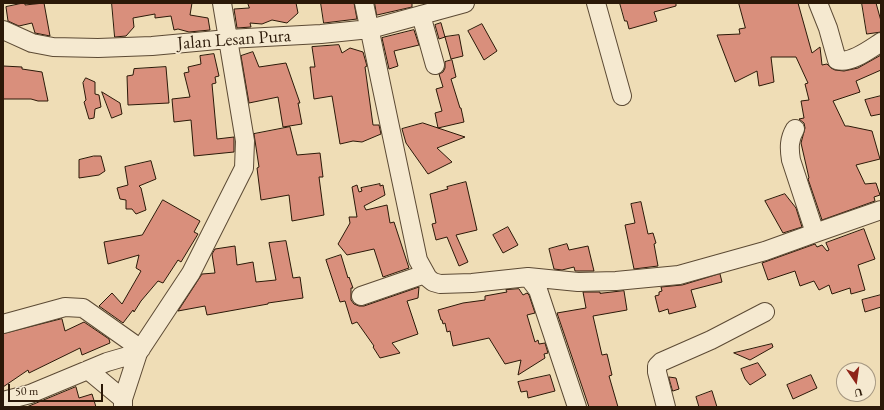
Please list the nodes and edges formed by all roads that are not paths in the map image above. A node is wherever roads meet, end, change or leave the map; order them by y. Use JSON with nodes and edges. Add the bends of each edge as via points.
{"nodes":[{"id":1,"x":222,"y":3,"type":"edge"},
{"id":2,"x":364,"y":3,"type":"edge"},
{"id":3,"x":465,"y":3,"type":"edge"},
{"id":4,"x":596,"y":3,"type":"edge"},
{"id":5,"x":818,"y":3,"type":"edge"},
{"id":6,"x":422,"y":15,"type":"junction"},
{"id":7,"x":3,"y":28,"type":"edge"},
{"id":8,"x":370,"y":29,"type":"junction"},
{"id":9,"x":228,"y":39,"type":"junction"},
{"id":10,"x":881,"y":42,"type":"edge"},
{"id":11,"x":435,"y":65,"type":"dead end"},
{"id":12,"x":622,"y":96,"type":"dead end"},
{"id":13,"x":795,"y":129,"type":"dead end"},
{"id":14,"x":881,"y":210,"type":"edge"},
{"id":15,"x":815,"y":233,"type":"junction"},
{"id":16,"x":425,"y":274,"type":"junction"},
{"id":17,"x":528,"y":278,"type":"junction"},
{"id":18,"x":361,"y":296,"type":"dead end"},
{"id":19,"x":765,"y":312,"type":"dead end"},
{"id":20,"x":3,"y":324,"type":"edge"},
{"id":21,"x":139,"y":351,"type":"junction"},
{"id":22,"x":88,"y":370,"type":"junction"},
{"id":23,"x":3,"y":401,"type":"edge"},
{"id":24,"x":123,"y":403,"type":"edge"},
{"id":25,"x":577,"y":407,"type":"edge"},
{"id":26,"x":666,"y":407,"type":"edge"}],
"edges":[{"from":1,"to":9,"type":"street"},
{"from":2,"to":8,"type":"street"},
{"from":3,"to":6,"type":"street","name":"Jalan Lesan Pura"},
{"from":4,"to":12,"type":"street"},
{"from":5,"to":10,"type":"street","via":[[837,60],[858,57]]},
{"from":6,"to":8,"type":"street","name":"Jalan Lesan Pura"},
{"from":6,"to":11,"type":"street"},
{"from":7,"to":9,"type":"street","name":"Jalan Lesan Pura","via":[[32,43],[53,47],[114,48]]},
{"from":8,"to":9,"type":"street","name":"Jalan Lesan Pura"},
{"from":8,"to":16,"type":"street","via":[[418,260]]},
{"from":9,"to":21,"type":"street","via":[[245,142],[244,168],[191,273]]},
{"from":13,"to":15,"type":"street","via":[[790,136],[791,160]]},
{"from":14,"to":15,"type":"street"},
{"from":15,"to":17,"type":"street","via":[[765,251],[679,275],[578,282]]},
{"from":16,"to":17,"type":"street","via":[[433,282],[440,284]]},
{"from":16,"to":18,"type":"street"},
{"from":17,"to":25,"type":"street","via":[[538,290]]},
{"from":19,"to":26,"type":"street","via":[[661,362],[657,366],[657,372]]},
{"from":20,"to":21,"type":"street","via":[[65,307],[83,308]]},
{"from":21,"to":22,"type":"street"},
{"from":21,"to":24,"type":"street"},
{"from":22,"to":23,"type":"street","via":[[30,394]]},
{"from":22,"to":24,"type":"street"}]}
